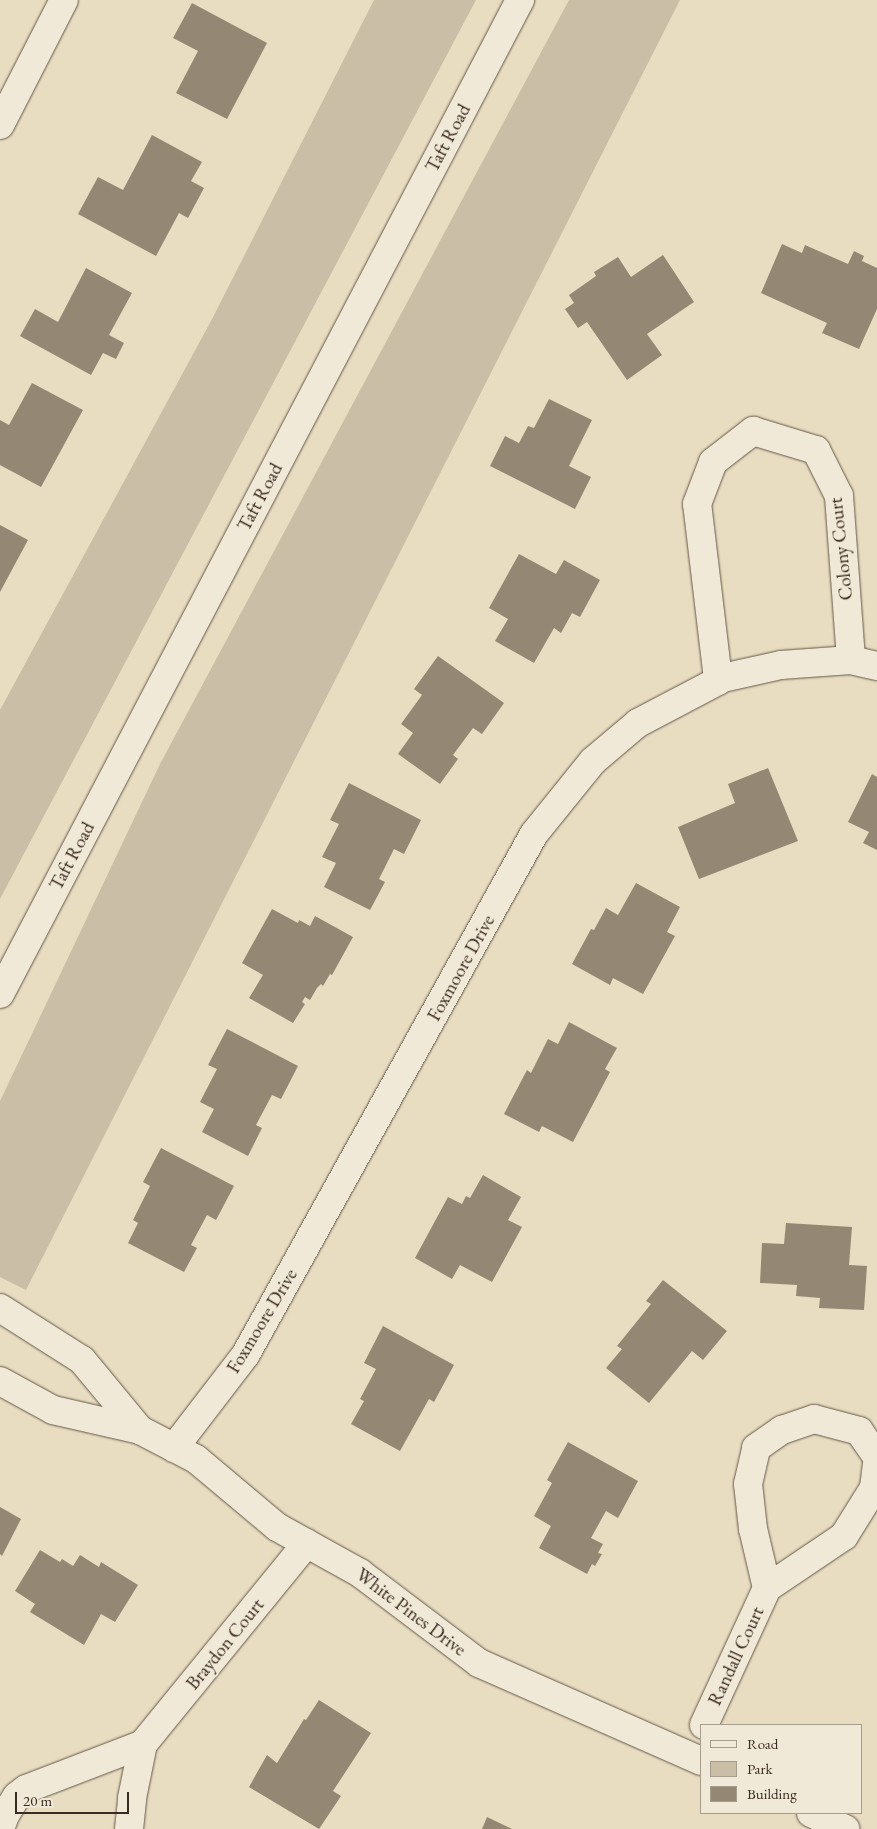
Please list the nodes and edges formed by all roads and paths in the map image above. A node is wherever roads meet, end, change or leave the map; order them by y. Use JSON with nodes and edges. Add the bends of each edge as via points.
{"nodes":[{"id":1,"x":64,"y":0,"type":"edge"},
{"id":2,"x":520,"y":0,"type":"edge"},
{"id":3,"x":0,"y":125,"type":"edge"},
{"id":4,"x":851,"y":660,"type":"junction"},
{"id":5,"x":877,"y":666,"type":"edge"},
{"id":6,"x":718,"y":679,"type":"junction"},
{"id":7,"x":0,"y":994,"type":"edge"},
{"id":8,"x":0,"y":1308,"type":"edge"},
{"id":9,"x":0,"y":1381,"type":"edge"},
{"id":10,"x":140,"y":1430,"type":"junction"},
{"id":11,"x":174,"y":1448,"type":"junction"},
{"id":12,"x":877,"y":1457,"type":"edge"},
{"id":13,"x":877,"y":1462,"type":"edge"},
{"id":14,"x":307,"y":1543,"type":"junction"},
{"id":15,"x":767,"y":1588,"type":"junction"},
{"id":16,"x":704,"y":1724,"type":"edge"},
{"id":17,"x":143,"y":1744,"type":"junction"},
{"id":18,"x":697,"y":1750,"type":"edge"},
{"id":19,"x":813,"y":1814,"type":"edge"},
{"id":20,"x":0,"y":1829,"type":"edge"},
{"id":21,"x":129,"y":1829,"type":"edge"},
{"id":22,"x":846,"y":1829,"type":"edge"}],
"edges":[{"from":1,"to":3,"type":"street"},
{"from":2,"to":7,"type":"street","name":"Taft Road"},
{"from":4,"to":5,"type":"street","name":"Foxmoore Drive"},
{"from":4,"to":6,"type":"street","name":"Foxmoore Drive","via":[[781,665]]},
{"from":4,"to":6,"type":"street","name":"Colony Court","via":[[839,496],[816,450],[753,431],[713,462],[697,504]]},
{"from":6,"to":11,"type":"street","name":"Foxmoore Drive","via":[[638,724],[593,761],[534,834],[246,1354]]},
{"from":8,"to":10,"type":"street","name":"White Pines Drive","via":[[82,1360]]},
{"from":9,"to":10,"type":"street","name":"White Pines Drive","via":[[53,1410]]},
{"from":10,"to":11,"type":"street","name":"White Pines Drive"},
{"from":11,"to":14,"type":"street","name":"White Pines Drive","via":[[196,1458],[277,1527]]},
{"from":12,"to":15,"type":"street","name":"Randall Court","via":[[859,1431],[814,1419],[782,1430],[756,1448],[748,1484],[753,1528]]},
{"from":13,"to":15,"type":"street","name":"Randall Court","via":[[874,1488],[844,1536]]},
{"from":14,"to":17,"type":"street","name":"Braydon Court"},
{"from":14,"to":18,"type":"street","name":"White Pines Drive","via":[[360,1573],[479,1663]]},
{"from":15,"to":16,"type":"street","name":"Randall Court"},
{"from":17,"to":20,"type":"street","name":"Braydon Court","via":[[26,1789],[17,1796]]},
{"from":17,"to":21,"type":"street","name":"Braydon Court"},
{"from":19,"to":22,"type":"street"}]}
